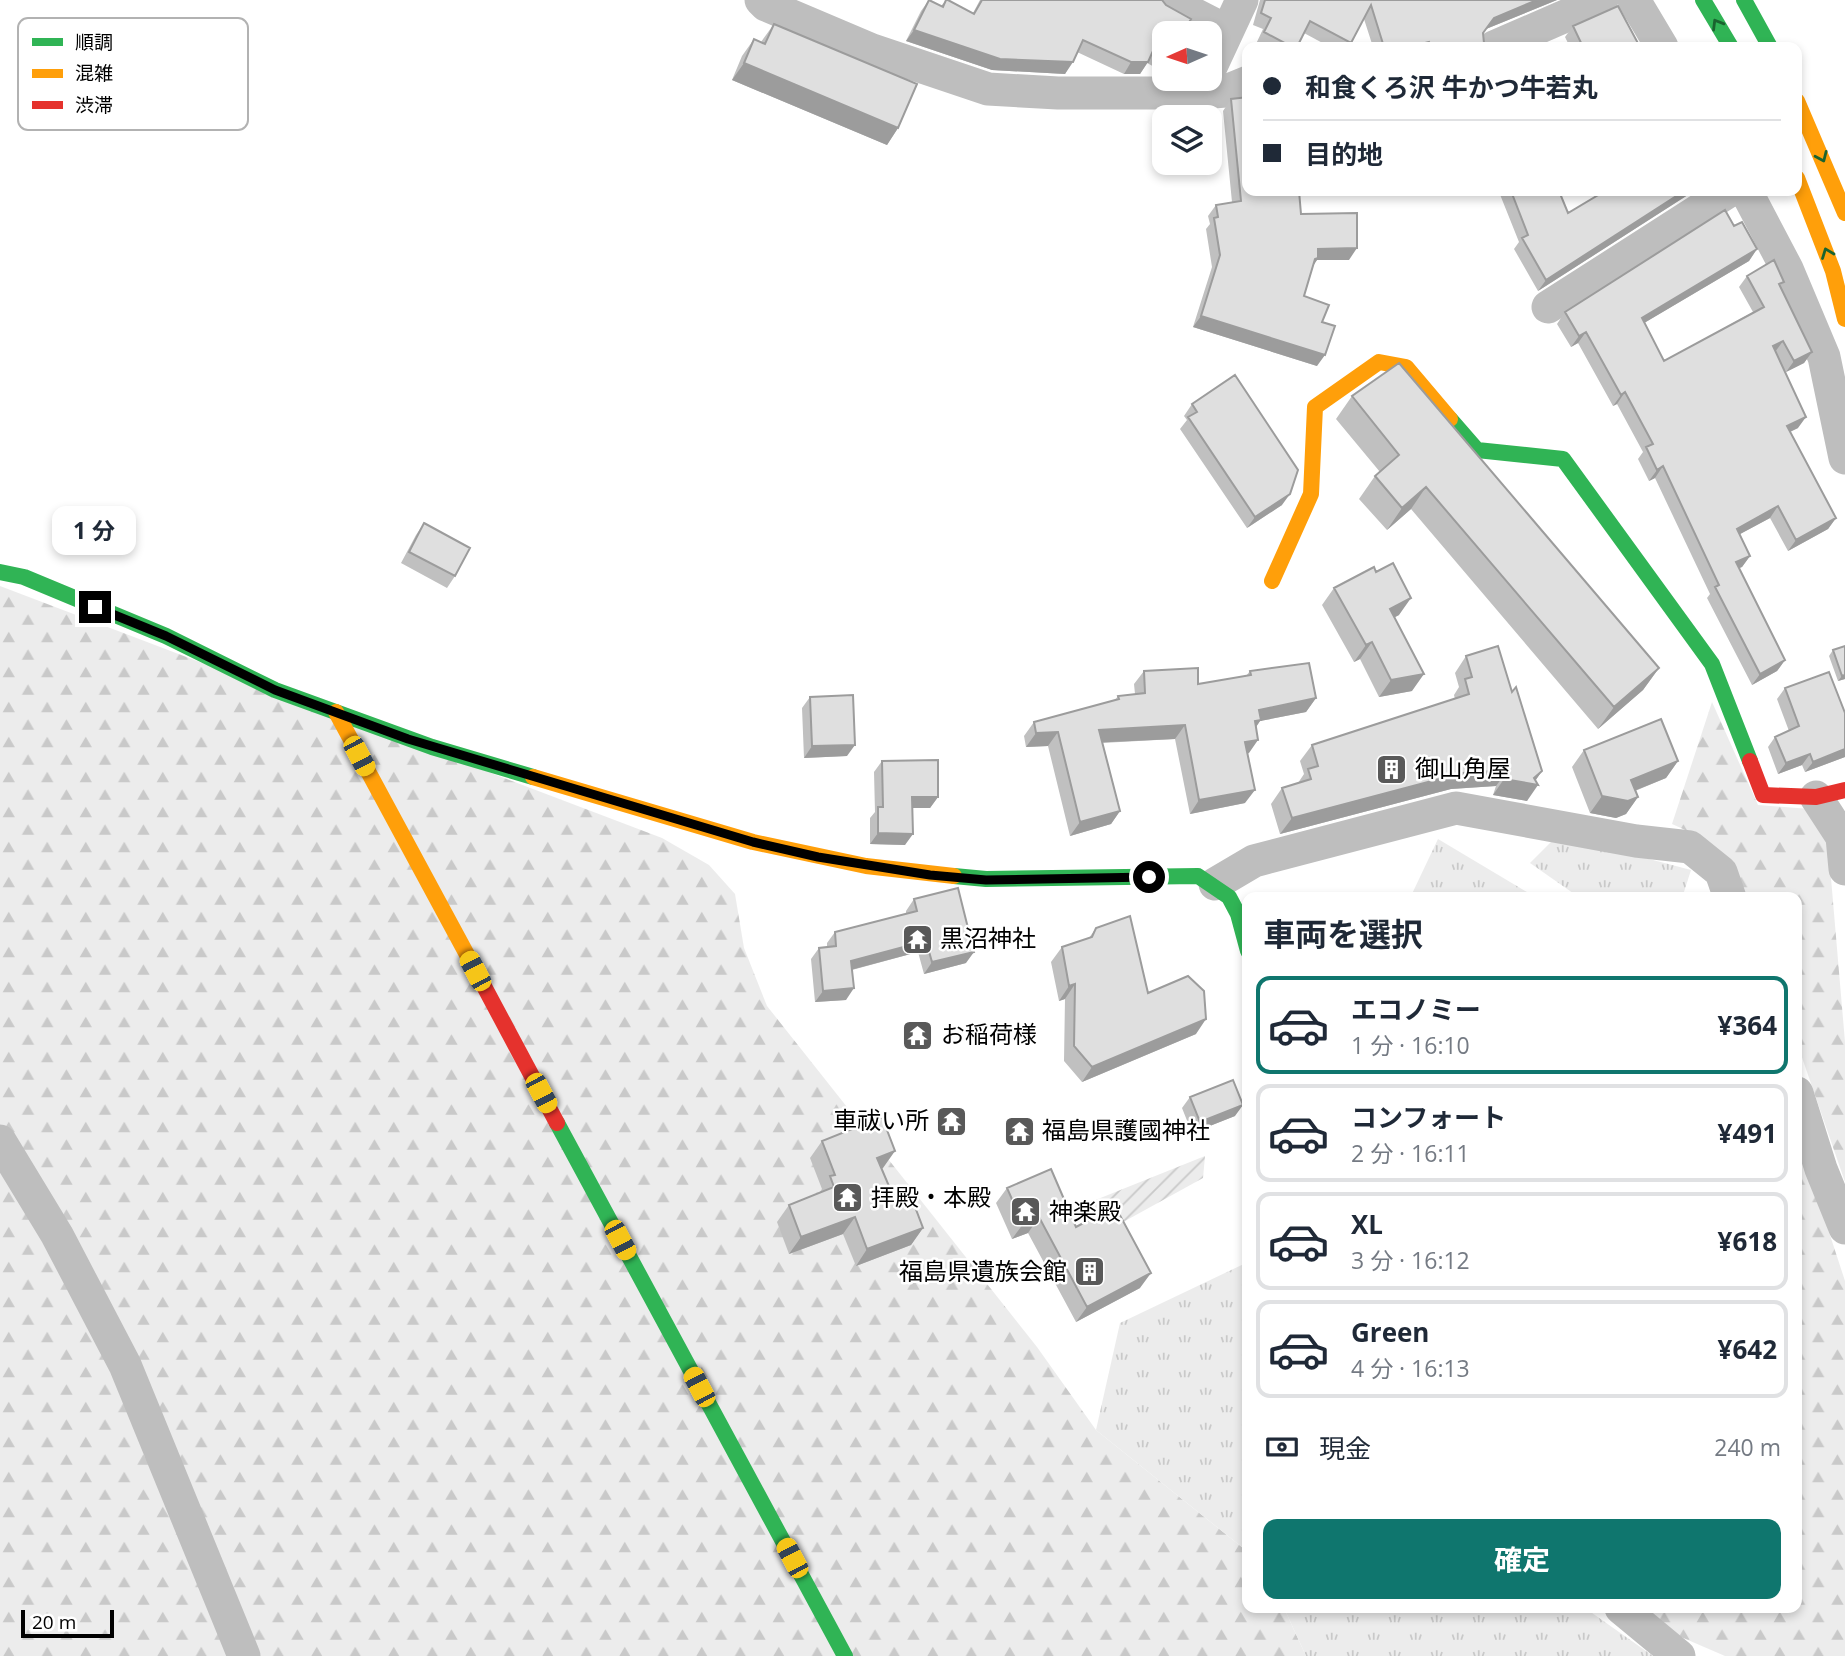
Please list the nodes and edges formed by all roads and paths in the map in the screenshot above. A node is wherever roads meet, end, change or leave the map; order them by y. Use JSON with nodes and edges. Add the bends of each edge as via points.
{"nodes":[{"id":1,"x":1167,"y":0,"type":"edge"},
{"id":2,"x":1242,"y":0,"type":"edge"},
{"id":3,"x":1602,"y":0,"type":"edge"},
{"id":4,"x":1634,"y":0,"type":"edge"},
{"id":5,"x":1703,"y":0,"type":"edge"},
{"id":6,"x":1744,"y":0,"type":"edge"},
{"id":7,"x":767,"y":2,"type":"edge"},
{"id":8,"x":1227,"y":31,"type":"junction"},
{"id":9,"x":1222,"y":42,"type":"edge"},
{"id":10,"x":1505,"y":42,"type":"edge"},
{"id":11,"x":1659,"y":42,"type":"edge"},
{"id":12,"x":1728,"y":42,"type":"edge"},
{"id":13,"x":1767,"y":42,"type":"edge"},
{"id":14,"x":1242,"y":84,"type":"edge"},
{"id":15,"x":1152,"y":85,"type":"edge"},
{"id":16,"x":1222,"y":89,"type":"edge"},
{"id":17,"x":1802,"y":111,"type":"edge"},
{"id":18,"x":1839,"y":182,"type":"edge"},
{"id":19,"x":1802,"y":191,"type":"edge"},
{"id":20,"x":1722,"y":196,"type":"edge"},
{"id":21,"x":1749,"y":196,"type":"edge"},
{"id":22,"x":1845,"y":213,"type":"edge"},
{"id":23,"x":1548,"y":307,"type":"dead end"},
{"id":24,"x":1845,"y":319,"type":"edge"},
{"id":25,"x":1845,"y":457,"type":"edge"},
{"id":26,"x":0,"y":572,"type":"edge"},
{"id":27,"x":1272,"y":581,"type":"dead end"},
{"id":28,"x":336,"y":712,"type":"junction"},
{"id":29,"x":1831,"y":793,"type":"edge"},
{"id":30,"x":1845,"y":869,"type":"edge"},
{"id":31,"x":1215,"y":884,"type":"junction"},
{"id":32,"x":1728,"y":892,"type":"edge"},
{"id":33,"x":1242,"y":929,"type":"edge"},
{"id":34,"x":1802,"y":1109,"type":"edge"},
{"id":35,"x":0,"y":1141,"type":"edge"},
{"id":36,"x":1845,"y":1228,"type":"edge"},
{"id":37,"x":1627,"y":1613,"type":"edge"},
{"id":38,"x":244,"y":1656,"type":"edge"},
{"id":39,"x":845,"y":1656,"type":"edge"},
{"id":40,"x":1678,"y":1656,"type":"edge"}],
"edges":[{"from":1,"to":8,"type":"street"},
{"from":2,"to":8,"type":"street"},
{"from":3,"to":10,"type":"street"},
{"from":4,"to":11,"type":"street"},
{"from":12,"to":5,"type":"street","one_way":true},
{"from":6,"to":13,"type":"street"},
{"from":7,"to":15,"type":"street","via":[[872,50],[988,89],[1058,93]]},
{"from":8,"to":9,"type":"street"},
{"from":14,"to":16,"type":"street"},
{"from":17,"to":18,"type":"street","one_way":true},
{"from":18,"to":22,"type":"street"},
{"from":24,"to":19,"type":"street","one_way":true,"via":[[1833,271]]},
{"from":20,"to":23,"type":"street"},
{"from":21,"to":25,"type":"street","via":[[1787,269],[1824,357]]},
{"from":26,"to":28,"type":"street","via":[[24,577],[166,636],[275,690]]},
{"from":27,"to":29,"type":"street","via":[[1311,494],[1314,407],[1379,362],[1406,368],[1477,450],[1563,458],[1712,664],[1763,795]]},
{"from":28,"to":31,"type":"street","via":[[432,747],[818,857],[986,880],[1198,876]]},
{"from":28,"to":39,"type":"street"},
{"from":29,"to":30,"type":"street"},
{"from":31,"to":32,"type":"street","via":[[1254,860],[1456,808],[1690,847],[1721,872]]},
{"from":31,"to":33,"type":"street","via":[[1234,899]]},
{"from":34,"to":36,"type":"street"},
{"from":35,"to":38,"type":"street","via":[[57,1235],[125,1365]]},
{"from":37,"to":40,"type":"street"}]}
